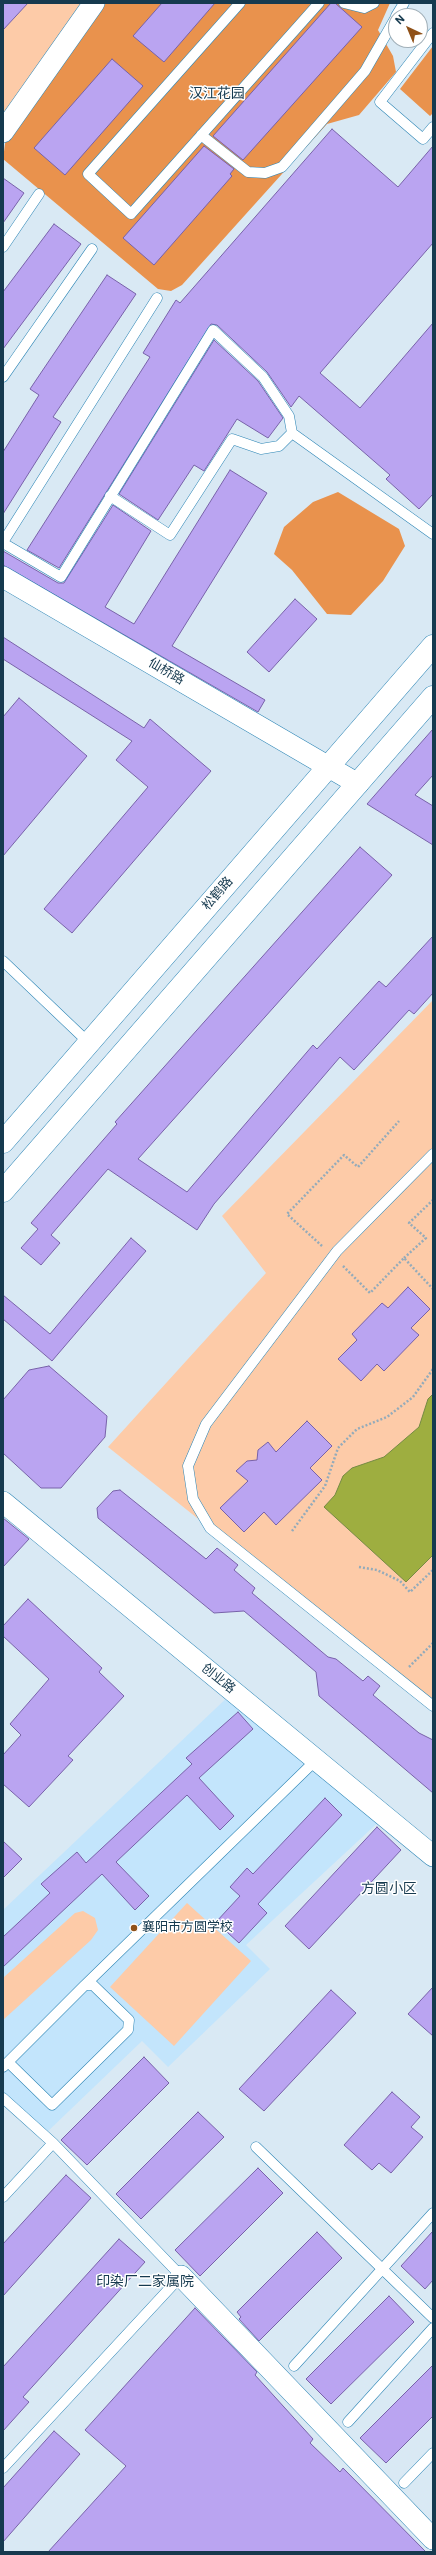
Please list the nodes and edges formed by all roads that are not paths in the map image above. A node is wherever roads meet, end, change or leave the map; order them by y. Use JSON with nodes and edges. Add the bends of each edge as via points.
{"nodes":[{"id":1,"x":94,"y":3,"type":"edge"},
{"id":2,"x":240,"y":3,"type":"edge"},
{"id":3,"x":344,"y":3,"type":"edge"},
{"id":4,"x":374,"y":3,"type":"edge"},
{"id":5,"x":314,"y":4,"type":"edge"},
{"id":6,"x":388,"y":30,"type":"edge"},
{"id":7,"x":433,"y":33,"type":"edge"},
{"id":8,"x":433,"y":127,"type":"edge"},
{"id":9,"x":3,"y":132,"type":"edge"},
{"id":10,"x":201,"y":135,"type":"junction"},
{"id":11,"x":39,"y":194,"type":"dead end"},
{"id":12,"x":3,"y":246,"type":"edge"},
{"id":13,"x":92,"y":249,"type":"dead end"},
{"id":14,"x":157,"y":298,"type":"dead end"},
{"id":15,"x":3,"y":377,"type":"edge"},
{"id":16,"x":292,"y":433,"type":"junction"},
{"id":17,"x":110,"y":496,"type":"junction"},
{"id":18,"x":433,"y":534,"type":"edge"},
{"id":19,"x":3,"y":543,"type":"edge"},
{"id":20,"x":3,"y":577,"type":"edge"},
{"id":21,"x":433,"y":646,"type":"edge"},
{"id":22,"x":433,"y":697,"type":"edge"},
{"id":23,"x":328,"y":767,"type":"junction"},
{"id":24,"x":358,"y":784,"type":"junction"},
{"id":25,"x":3,"y":961,"type":"edge"},
{"id":26,"x":89,"y":1043,"type":"junction"},
{"id":27,"x":3,"y":1142,"type":"edge"},
{"id":28,"x":433,"y":1154,"type":"edge"},
{"id":29,"x":3,"y":1191,"type":"edge"},
{"id":30,"x":3,"y":1502,"type":"edge"},
{"id":31,"x":433,"y":1706,"type":"edge"},
{"id":32,"x":316,"y":1760,"type":"junction"},
{"id":33,"x":433,"y":1856,"type":"edge"},
{"id":34,"x":85,"y":1985,"type":"junction"},
{"id":35,"x":6,"y":2064,"type":"edge"},
{"id":36,"x":3,"y":2098,"type":"edge"},
{"id":37,"x":53,"y":2143,"type":"junction"},
{"id":38,"x":256,"y":2147,"type":"dead end"},
{"id":39,"x":3,"y":2197,"type":"edge"},
{"id":40,"x":433,"y":2213,"type":"edge"},
{"id":41,"x":382,"y":2270,"type":"junction"},
{"id":42,"x":181,"y":2276,"type":"junction"},
{"id":43,"x":433,"y":2318,"type":"edge"},
{"id":44,"x":433,"y":2328,"type":"edge"},
{"id":45,"x":294,"y":2366,"type":"dead end"},
{"id":46,"x":348,"y":2422,"type":"dead end"},
{"id":47,"x":433,"y":2453,"type":"edge"},
{"id":48,"x":3,"y":2468,"type":"edge"},
{"id":49,"x":404,"y":2483,"type":"dead end"},
{"id":50,"x":433,"y":2539,"type":"edge"}],
"edges":[{"from":1,"to":9,"type":"street"},
{"from":2,"to":10,"type":"lane","via":[[88,174],[132,214]]},
{"from":3,"to":4,"type":"lane","via":[[364,8]]},
{"from":5,"to":10,"type":"lane"},
{"from":6,"to":10,"type":"lane","via":[[365,71],[282,167],[265,173],[248,172]]},
{"from":7,"to":8,"type":"lane","via":[[380,102],[423,139]]},
{"from":11,"to":12,"type":"lane"},
{"from":13,"to":15,"type":"lane"},
{"from":14,"to":19,"type":"lane"},
{"from":16,"to":17,"type":"lane","via":[[279,446],[260,449],[232,439],[170,535]]},
{"from":16,"to":17,"type":"lane","via":[[289,416],[263,376],[213,330]]},
{"from":16,"to":18,"type":"lane"},
{"from":17,"to":19,"type":"lane","via":[[61,577]]},
{"from":20,"to":23,"type":"street","name":"仙桥路"},
{"from":21,"to":23,"type":"main road","name":"松鹤路"},
{"from":22,"to":24,"type":"main road"},
{"from":23,"to":24,"type":"street","name":"仙桥路"},
{"from":23,"to":26,"type":"main road","name":"松鹤路"},
{"from":24,"to":29,"type":"main road"},
{"from":25,"to":26,"type":"lane"},
{"from":26,"to":27,"type":"main road","name":"松鹤路"},
{"from":28,"to":31,"type":"lane","via":[[333,1256],[206,1424],[188,1466],[193,1499],[210,1528]]},
{"from":30,"to":32,"type":"street","name":"创业路"},
{"from":32,"to":33,"type":"street","name":"创业路"},
{"from":32,"to":34,"type":"lane"},
{"from":34,"to":35,"type":"lane"},
{"from":34,"to":35,"type":"lane","via":[[93,1985],[129,2020],[128,2030],[52,2105]]},
{"from":36,"to":37,"type":"lane"},
{"from":37,"to":39,"type":"lane"},
{"from":37,"to":42,"type":"lane"},
{"from":38,"to":41,"type":"lane"},
{"from":40,"to":41,"type":"lane"},
{"from":41,"to":43,"type":"lane"},
{"from":41,"to":45,"type":"lane"},
{"from":42,"to":48,"type":"lane"},
{"from":42,"to":50,"type":"street"},
{"from":44,"to":46,"type":"lane"},
{"from":47,"to":49,"type":"lane"}]}
